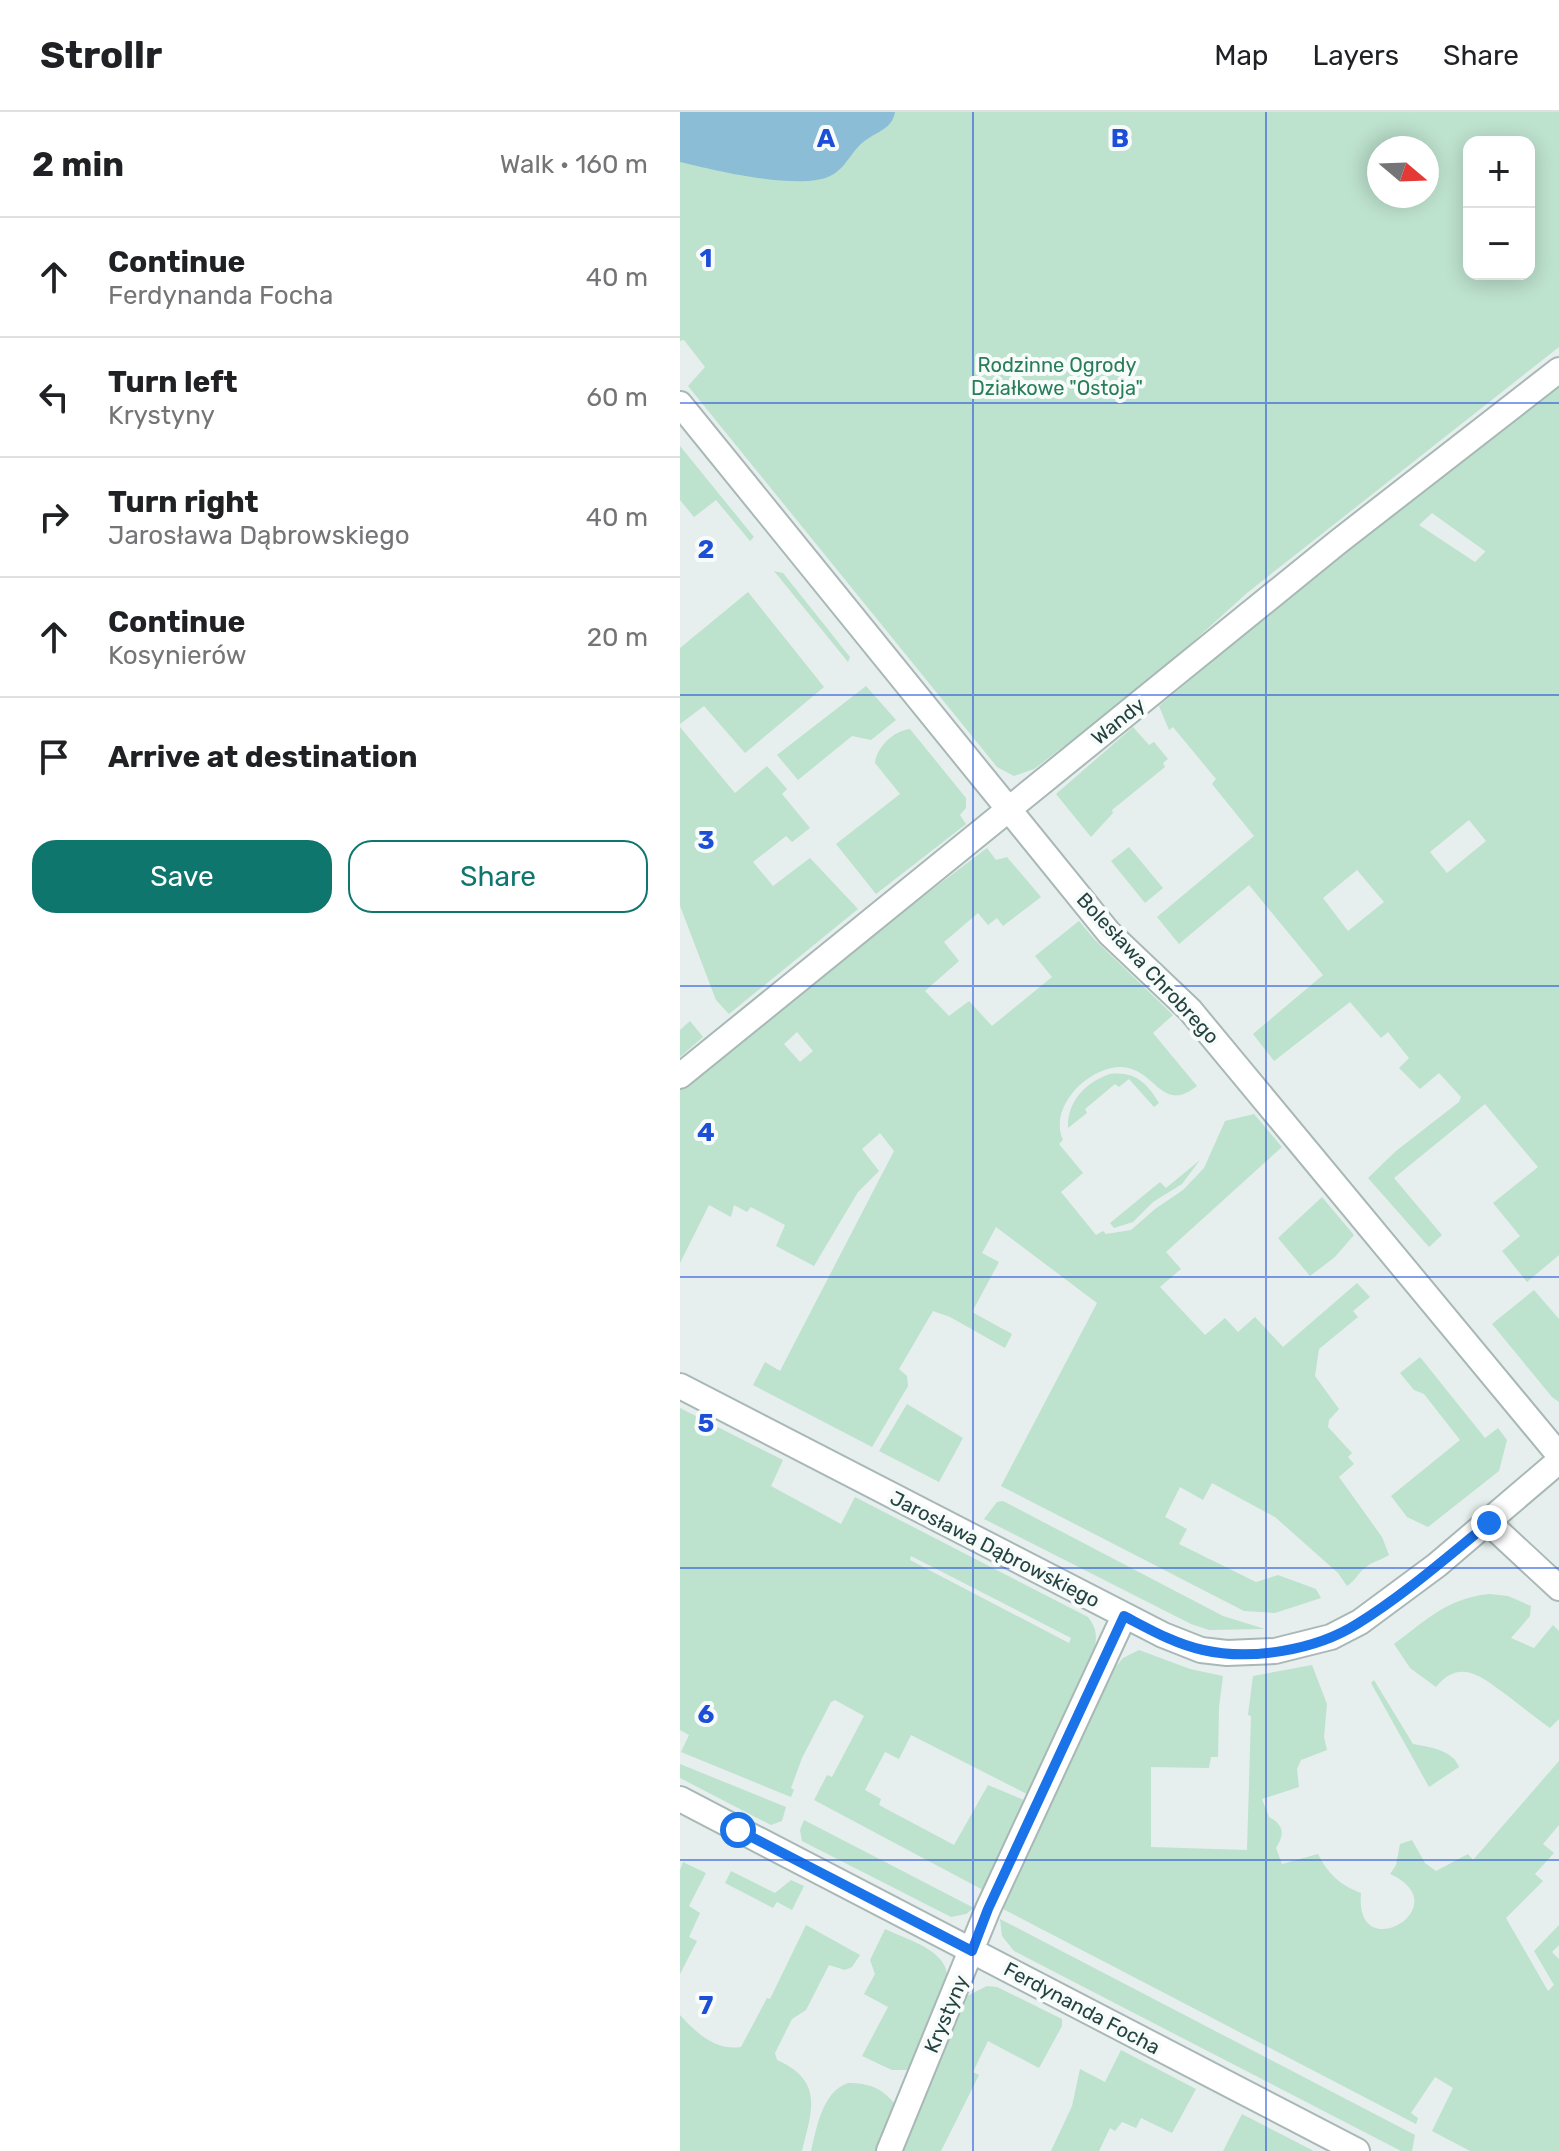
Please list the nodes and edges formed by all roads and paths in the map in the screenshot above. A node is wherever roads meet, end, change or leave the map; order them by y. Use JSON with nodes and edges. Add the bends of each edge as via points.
{"nodes":[{"id":1,"x":1559,"y":370,"type":"edge"},
{"id":2,"x":680,"y":404,"type":"edge"},
{"id":3,"x":1008,"y":808,"type":"junction"},
{"id":4,"x":680,"y":1076,"type":"edge"},
{"id":5,"x":680,"y":1386,"type":"edge"},
{"id":6,"x":1559,"y":1455,"type":"edge"},
{"id":7,"x":1559,"y":1461,"type":"edge"},
{"id":8,"x":1489,"y":1523,"type":"junction"},
{"id":9,"x":1559,"y":1588,"type":"edge"},
{"id":10,"x":1124,"y":1616,"type":"junction"},
{"id":11,"x":680,"y":1799,"type":"edge"},
{"id":12,"x":972,"y":1951,"type":"junction"},
{"id":13,"x":889,"y":2151,"type":"edge"},
{"id":14,"x":1357,"y":2151,"type":"edge"}],
"edges":[{"from":1,"to":3,"type":"street","name":"Wandy"},
{"from":2,"to":3,"type":"street","name":"Bolesława Chrobrego"},
{"from":3,"to":4,"type":"street","name":"Wandy"},
{"from":3,"to":6,"type":"street","name":"Bolesława Chrobrego","via":[[1109,933],[1190,1010]]},
{"from":5,"to":10,"type":"street","name":"Jarosława Dąbrowskiego"},
{"from":7,"to":8,"type":"street","name":"Jarosława Dąbrowskiego"},
{"from":8,"to":9,"type":"street"},
{"from":8,"to":10,"type":"street","name":"Jarosława Dąbrowskiego","via":[[1367,1617],[1308,1644],[1235,1653],[1192,1647]]},
{"from":10,"to":12,"type":"street","name":"Krystyny"},
{"from":11,"to":12,"type":"street","name":"Ferdynanda Focha"},
{"from":12,"to":13,"type":"street","name":"Krystyny"},
{"from":12,"to":14,"type":"street","name":"Ferdynanda Focha"}]}
